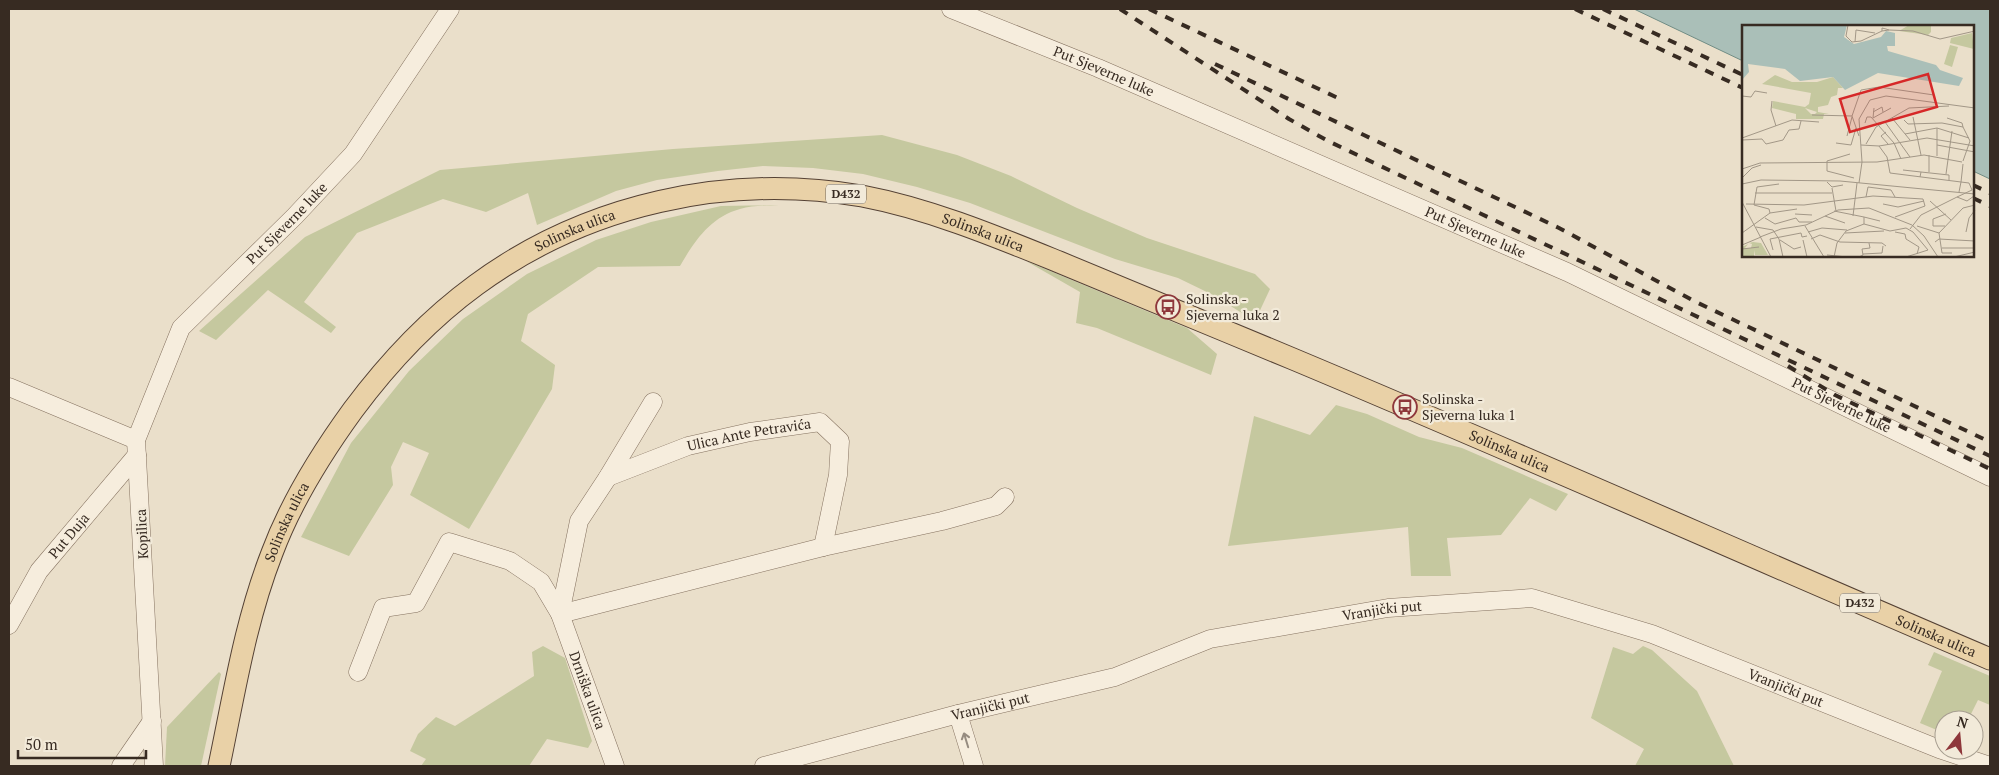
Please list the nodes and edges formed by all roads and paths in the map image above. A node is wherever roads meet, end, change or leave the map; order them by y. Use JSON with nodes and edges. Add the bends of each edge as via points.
{"nodes":[{"id":1,"x":450,"y":9,"type":"edge"},
{"id":2,"x":952,"y":9,"type":"edge"},
{"id":3,"x":9,"y":387,"type":"edge"},
{"id":4,"x":653,"y":402,"type":"dead end"},
{"id":5,"x":136,"y":447,"type":"junction"},
{"id":6,"x":608,"y":477,"type":"junction"},
{"id":7,"x":1990,"y":477,"type":"edge"},
{"id":8,"x":1005,"y":497,"type":"dead end"},
{"id":9,"x":823,"y":547,"type":"junction"},
{"id":10,"x":560,"y":614,"type":"junction"},
{"id":11,"x":9,"y":625,"type":"edge"},
{"id":12,"x":1990,"y":659,"type":"edge"},
{"id":13,"x":358,"y":672,"type":"dead end"},
{"id":14,"x":958,"y":714,"type":"junction"},
{"id":15,"x":152,"y":721,"type":"junction"},
{"id":16,"x":797,"y":762,"type":"edge"},
{"id":17,"x":121,"y":766,"type":"edge"},
{"id":18,"x":154,"y":766,"type":"edge"},
{"id":19,"x":219,"y":766,"type":"edge"},
{"id":20,"x":615,"y":766,"type":"edge"},
{"id":21,"x":764,"y":766,"type":"edge"},
{"id":22,"x":974,"y":766,"type":"edge"},
{"id":23,"x":1990,"y":766,"type":"edge"}],
"edges":[{"from":1,"to":5,"type":"street","name":"Put Sjeverne luke","via":[[353,154],[296,216],[181,328]]},
{"from":2,"to":7,"type":"street","name":"Put Sjeverne luke","via":[[1098,68],[1566,272]]},
{"from":3,"to":5,"type":"street"},
{"from":4,"to":6,"type":"street"},
{"from":5,"to":11,"type":"street","name":"Put Duja","via":[[40,571]]},
{"from":5,"to":15,"type":"street","name":"Kopilica"},
{"from":6,"to":9,"type":"street","name":"Ulica Ante Petravića","via":[[688,446],[750,432],[820,422],[840,441],[838,475]]},
{"from":6,"to":10,"type":"street","via":[[578,521]]},
{"from":8,"to":9,"type":"street","via":[[996,506],[942,521]]},
{"from":9,"to":10,"type":"street"},
{"from":10,"to":13,"type":"street","via":[[541,582],[510,561],[449,542],[416,603],[383,608]]},
{"from":10,"to":20,"type":"street","name":"Drniška ulica"},
{"from":12,"to":19,"type":"main road","name":"Solinska ulica","number":"D432","via":[[1338,378],[986,233],[912,208],[865,197],[814,190],[758,188],[667,198],[576,229],[514,260],[475,285],[404,349],[335,435],[300,492],[272,551],[250,620]]},
{"from":14,"to":16,"type":"street","name":"Vranjički put"},
{"from":22,"to":14,"type":"street","one_way":true},
{"from":14,"to":23,"type":"street","name":"Vranjički put","via":[[1115,677],[1210,639],[1388,608],[1532,598],[1652,634]]},
{"from":15,"to":17,"type":"street"},
{"from":15,"to":18,"type":"street","name":"Kopilica"},
{"from":16,"to":21,"type":"street","name":"Vranjički put"}]}
